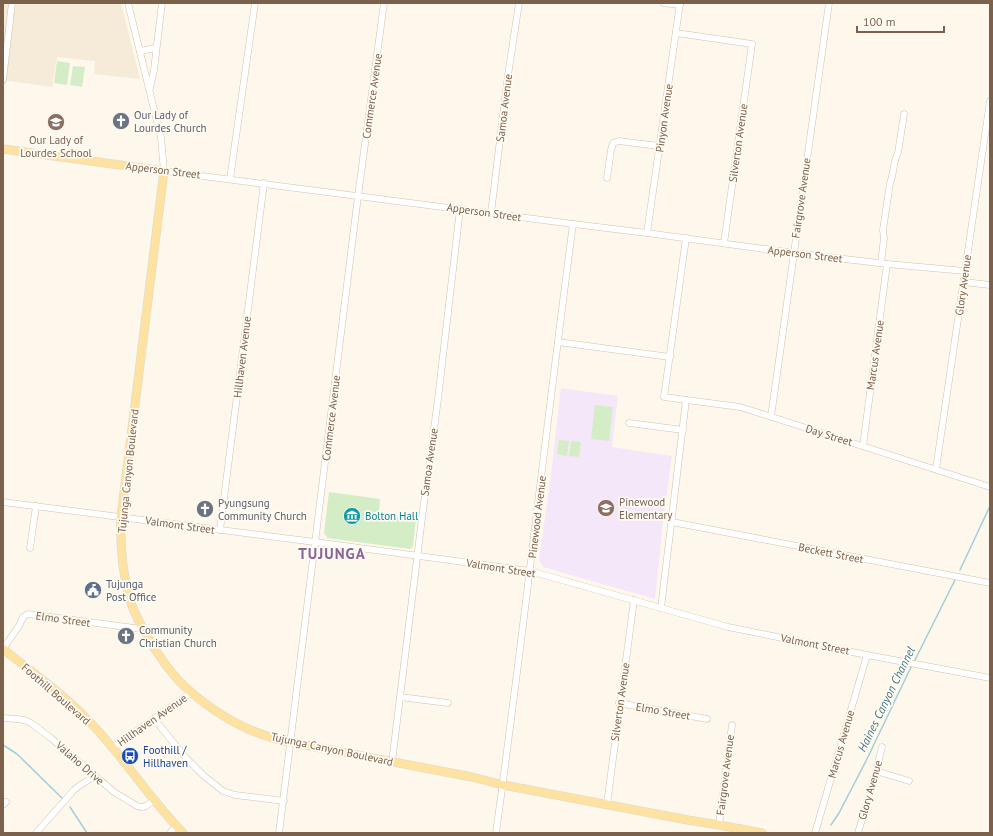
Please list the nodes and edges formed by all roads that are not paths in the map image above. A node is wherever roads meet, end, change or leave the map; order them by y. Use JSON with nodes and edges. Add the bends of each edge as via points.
{"nodes":[{"id":1,"x":12,"y":3,"type":"edge"},
{"id":2,"x":128,"y":3,"type":"edge"},
{"id":3,"x":162,"y":3,"type":"edge"},
{"id":4,"x":255,"y":3,"type":"edge"},
{"id":5,"x":384,"y":3,"type":"edge"},
{"id":6,"x":519,"y":3,"type":"edge"},
{"id":7,"x":663,"y":3,"type":"edge"},
{"id":8,"x":829,"y":3,"type":"edge"},
{"id":9,"x":680,"y":4,"type":"edge"},
{"id":10,"x":676,"y":33,"type":"junction"},
{"id":11,"x":156,"y":48,"type":"junction"},
{"id":12,"x":140,"y":51,"type":"junction"},
{"id":13,"x":3,"y":80,"type":"edge"},
{"id":14,"x":149,"y":91,"type":"junction"},
{"id":15,"x":990,"y":102,"type":"edge"},
{"id":16,"x":904,"y":114,"type":"dead end"},
{"id":17,"x":659,"y":146,"type":"junction"},
{"id":18,"x":3,"y":149,"type":"edge"},
{"id":19,"x":164,"y":171,"type":"junction"},
{"id":20,"x":607,"y":178,"type":"dead end"},
{"id":21,"x":230,"y":179,"type":"junction"},
{"id":22,"x":264,"y":183,"type":"junction"},
{"id":23,"x":358,"y":196,"type":"junction"},
{"id":24,"x":460,"y":209,"type":"junction"},
{"id":25,"x":491,"y":213,"type":"junction"},
{"id":26,"x":573,"y":224,"type":"junction"},
{"id":27,"x":647,"y":233,"type":"junction"},
{"id":28,"x":686,"y":238,"type":"junction"},
{"id":29,"x":724,"y":243,"type":"junction"},
{"id":30,"x":794,"y":253,"type":"junction"},
{"id":31,"x":884,"y":263,"type":"junction"},
{"id":32,"x":966,"y":271,"type":"junction"},
{"id":33,"x":964,"y":282,"type":"junction"},
{"id":34,"x":990,"y":285,"type":"edge"},
{"id":35,"x":558,"y":342,"type":"junction"},
{"id":36,"x":670,"y":357,"type":"junction"},
{"id":37,"x":686,"y":400,"type":"junction"},
{"id":38,"x":771,"y":417,"type":"junction"},
{"id":39,"x":629,"y":423,"type":"dead end"},
{"id":40,"x":683,"y":430,"type":"junction"},
{"id":41,"x":863,"y":446,"type":"junction"},
{"id":42,"x":936,"y":469,"type":"junction"},
{"id":43,"x":990,"y":487,"type":"edge"},
{"id":44,"x":3,"y":502,"type":"edge"},
{"id":45,"x":36,"y":506,"type":"junction"},
{"id":46,"x":121,"y":517,"type":"junction"},
{"id":47,"x":672,"y":522,"type":"junction"},
{"id":48,"x":220,"y":530,"type":"junction"},
{"id":49,"x":315,"y":542,"type":"junction"},
{"id":50,"x":30,"y":548,"type":"dead end"},
{"id":51,"x":417,"y":556,"type":"junction"},
{"id":52,"x":530,"y":571,"type":"junction"},
{"id":53,"x":990,"y":584,"type":"edge"},
{"id":54,"x":634,"y":600,"type":"junction"},
{"id":55,"x":662,"y":608,"type":"junction"},
{"id":56,"x":142,"y":629,"type":"junction"},
{"id":57,"x":3,"y":649,"type":"edge"},
{"id":58,"x":867,"y":655,"type":"junction"},
{"id":59,"x":990,"y":678,"type":"edge"},
{"id":60,"x":192,"y":692,"type":"junction"},
{"id":61,"x":400,"y":696,"type":"junction"},
{"id":62,"x":448,"y":703,"type":"dead end"},
{"id":63,"x":619,"y":703,"type":"junction"},
{"id":64,"x":3,"y":718,"type":"edge"},
{"id":65,"x":154,"y":719,"type":"junction"},
{"id":66,"x":707,"y":719,"type":"dead end"},
{"id":67,"x":732,"y":725,"type":"dead end"},
{"id":68,"x":291,"y":742,"type":"junction"},
{"id":69,"x":882,"y":747,"type":"dead end"},
{"id":70,"x":112,"y":748,"type":"junction"},
{"id":71,"x":392,"y":762,"type":"junction"},
{"id":72,"x":876,"y":771,"type":"junction"},
{"id":73,"x":94,"y":776,"type":"junction"},
{"id":74,"x":909,"y":781,"type":"dead end"},
{"id":75,"x":503,"y":785,"type":"junction"},
{"id":76,"x":154,"y":800,"type":"junction"},
{"id":77,"x":284,"y":801,"type":"junction"},
{"id":78,"x":607,"y":804,"type":"junction"},
{"id":79,"x":719,"y":825,"type":"junction"},
{"id":80,"x":176,"y":826,"type":"junction"},
{"id":81,"x":36,"y":833,"type":"edge"},
{"id":82,"x":170,"y":833,"type":"edge"},
{"id":83,"x":183,"y":833,"type":"edge"},
{"id":84,"x":279,"y":833,"type":"edge"},
{"id":85,"x":496,"y":833,"type":"edge"},
{"id":86,"x":762,"y":833,"type":"edge"},
{"id":87,"x":815,"y":833,"type":"edge"},
{"id":88,"x":858,"y":833,"type":"edge"}],
"edges":[{"from":1,"to":13,"type":"street"},
{"from":2,"to":12,"type":"street","name":"Tujunga Canyon Boulevard"},
{"from":3,"to":11,"type":"street"},
{"from":4,"to":21,"type":"street"},
{"from":5,"to":23,"type":"street","name":"Commerce Avenue"},
{"from":6,"to":25,"type":"street","name":"Samoa Avenue"},
{"from":7,"to":9,"type":"street"},
{"from":8,"to":30,"type":"street","name":"Fairgrove Avenue"},
{"from":9,"to":10,"type":"street","name":"Pinyon Avenue"},
{"from":10,"to":17,"type":"street","name":"Pinyon Avenue"},
{"from":10,"to":29,"type":"street","name":"Silverton Avenue","via":[[752,44]]},
{"from":11,"to":12,"type":"street"},
{"from":11,"to":14,"type":"street"},
{"from":12,"to":14,"type":"street","name":"Tujunga Canyon Boulevard"},
{"from":14,"to":19,"type":"street","name":"Tujunga Canyon Boulevard","via":[[161,138]]},
{"from":15,"to":32,"type":"street","name":"Glory Avenue"},
{"from":16,"to":31,"type":"street","name":"Marcus Avenue","via":[[883,230]]},
{"from":17,"to":20,"type":"street","via":[[619,141],[613,143]]},
{"from":17,"to":27,"type":"street","name":"Pinyon Avenue"},
{"from":18,"to":19,"type":"main road","name":"Apperson Street"},
{"from":19,"to":21,"type":"street","name":"Apperson Street"},
{"from":19,"to":46,"type":"main road","name":"Tujunga Canyon Boulevard"},
{"from":21,"to":22,"type":"street","name":"Apperson Street"},
{"from":22,"to":23,"type":"street","name":"Apperson Street"},
{"from":22,"to":48,"type":"street","name":"Hillhaven Avenue"},
{"from":23,"to":24,"type":"street","name":"Apperson Street"},
{"from":23,"to":49,"type":"street","name":"Commerce Avenue"},
{"from":24,"to":25,"type":"street","name":"Apperson Street"},
{"from":24,"to":51,"type":"street","name":"Samoa Avenue"},
{"from":25,"to":26,"type":"street","name":"Apperson Street"},
{"from":26,"to":27,"type":"street","name":"Apperson Street"},
{"from":26,"to":35,"type":"street","name":"Pinewood Avenue"},
{"from":27,"to":28,"type":"street","name":"Apperson Street"},
{"from":28,"to":29,"type":"street","name":"Apperson Street"},
{"from":28,"to":36,"type":"street"},
{"from":29,"to":30,"type":"street","name":"Apperson Street"},
{"from":30,"to":31,"type":"street","name":"Apperson Street"},
{"from":30,"to":38,"type":"street","name":"Fairgrove Avenue"},
{"from":31,"to":32,"type":"street","name":"Apperson Street"},
{"from":31,"to":41,"type":"street","name":"Marcus Avenue"},
{"from":32,"to":33,"type":"street","name":"Glory Avenue"},
{"from":33,"to":34,"type":"street"},
{"from":33,"to":42,"type":"street","name":"Glory Avenue"},
{"from":35,"to":36,"type":"street"},
{"from":35,"to":52,"type":"street","name":"Pinewood Avenue"},
{"from":36,"to":37,"type":"street","name":"Day Street","via":[[664,397]]},
{"from":37,"to":38,"type":"street","name":"Day Street","via":[[740,408]]},
{"from":37,"to":40,"type":"street"},
{"from":38,"to":41,"type":"street","name":"Day Street"},
{"from":39,"to":40,"type":"street"},
{"from":40,"to":47,"type":"street"},
{"from":41,"to":42,"type":"street","name":"Day Street"},
{"from":42,"to":43,"type":"street","name":"Day Street"},
{"from":44,"to":45,"type":"street","name":"Valmont Street"},
{"from":45,"to":46,"type":"street","name":"Valmont Street"},
{"from":45,"to":50,"type":"street"},
{"from":46,"to":48,"type":"street","name":"Valmont Street"},
{"from":46,"to":56,"type":"main road","name":"Tujunga Canyon Boulevard","via":[[125,580]]},
{"from":47,"to":53,"type":"street","name":"Beckett Street"},
{"from":47,"to":55,"type":"street"},
{"from":48,"to":49,"type":"street","name":"Valmont Street"},
{"from":49,"to":51,"type":"street","name":"Valmont Street"},
{"from":49,"to":68,"type":"street","name":"Commerce Avenue"},
{"from":51,"to":52,"type":"street","name":"Valmont Street"},
{"from":51,"to":61,"type":"street","name":"Samoa Avenue"},
{"from":52,"to":54,"type":"street","name":"Valmont Street"},
{"from":52,"to":75,"type":"street","name":"Pinewood Avenue"},
{"from":54,"to":55,"type":"street","name":"Valmont Street"},
{"from":54,"to":63,"type":"street","name":"Silverton Avenue"},
{"from":55,"to":58,"type":"street","name":"Valmont Street","via":[[728,627]]},
{"from":56,"to":57,"type":"street","name":"Elmo Street","via":[[28,614]]},
{"from":56,"to":60,"type":"main road","name":"Tujunga Canyon Boulevard","via":[[168,668]]},
{"from":57,"to":70,"type":"main road","name":"Foothill Boulevard","via":[[68,701]]},
{"from":58,"to":59,"type":"street","name":"Valmont Street"},
{"from":58,"to":87,"type":"street","name":"Marcus Avenue"},
{"from":60,"to":65,"type":"street","name":"Hillhaven Avenue"},
{"from":60,"to":68,"type":"main road","name":"Tujunga Canyon Boulevard","via":[[215,710],[243,726],[266,736]]},
{"from":61,"to":62,"type":"street"},
{"from":61,"to":71,"type":"street","name":"Samoa Avenue"},
{"from":63,"to":66,"type":"street","name":"Elmo Street"},
{"from":63,"to":78,"type":"street","name":"Silverton Avenue"},
{"from":64,"to":73,"type":"street","name":"Valaho Drive","via":[[17,718],[31,723]]},
{"from":65,"to":70,"type":"street","name":"Hillhaven Avenue"},
{"from":65,"to":77,"type":"street","via":[[187,760],[222,791]]},
{"from":67,"to":79,"type":"street","name":"Fairgrove Avenue"},
{"from":68,"to":71,"type":"main road","name":"Tujunga Canyon Boulevard"},
{"from":68,"to":77,"type":"street","name":"Commerce Avenue"},
{"from":69,"to":72,"type":"street","name":"Glory Avenue"},
{"from":70,"to":76,"type":"main road","name":"Foothill Boulevard"},
{"from":71,"to":75,"type":"main road","name":"Tujunga Canyon Boulevard"},
{"from":72,"to":74,"type":"street"},
{"from":72,"to":88,"type":"street","name":"Glory Avenue"},
{"from":73,"to":76,"type":"street","name":"Valaho Drive","via":[[114,792],[140,807]]},
{"from":73,"to":81,"type":"street","via":[[74,790]]},
{"from":75,"to":78,"type":"main road","name":"Tujunga Canyon Boulevard"},
{"from":75,"to":85,"type":"street","name":"Pinewood Avenue"},
{"from":76,"to":80,"type":"main road","name":"Foothill Boulevard"},
{"from":77,"to":84,"type":"street","name":"Commerce Avenue"},
{"from":78,"to":79,"type":"main road","name":"Tujunga Canyon Boulevard"},
{"from":79,"to":86,"type":"main road","name":"Tujunga Canyon Boulevard"},
{"from":80,"to":82,"type":"street"},
{"from":80,"to":83,"type":"main road","name":"Foothill Boulevard"}]}
